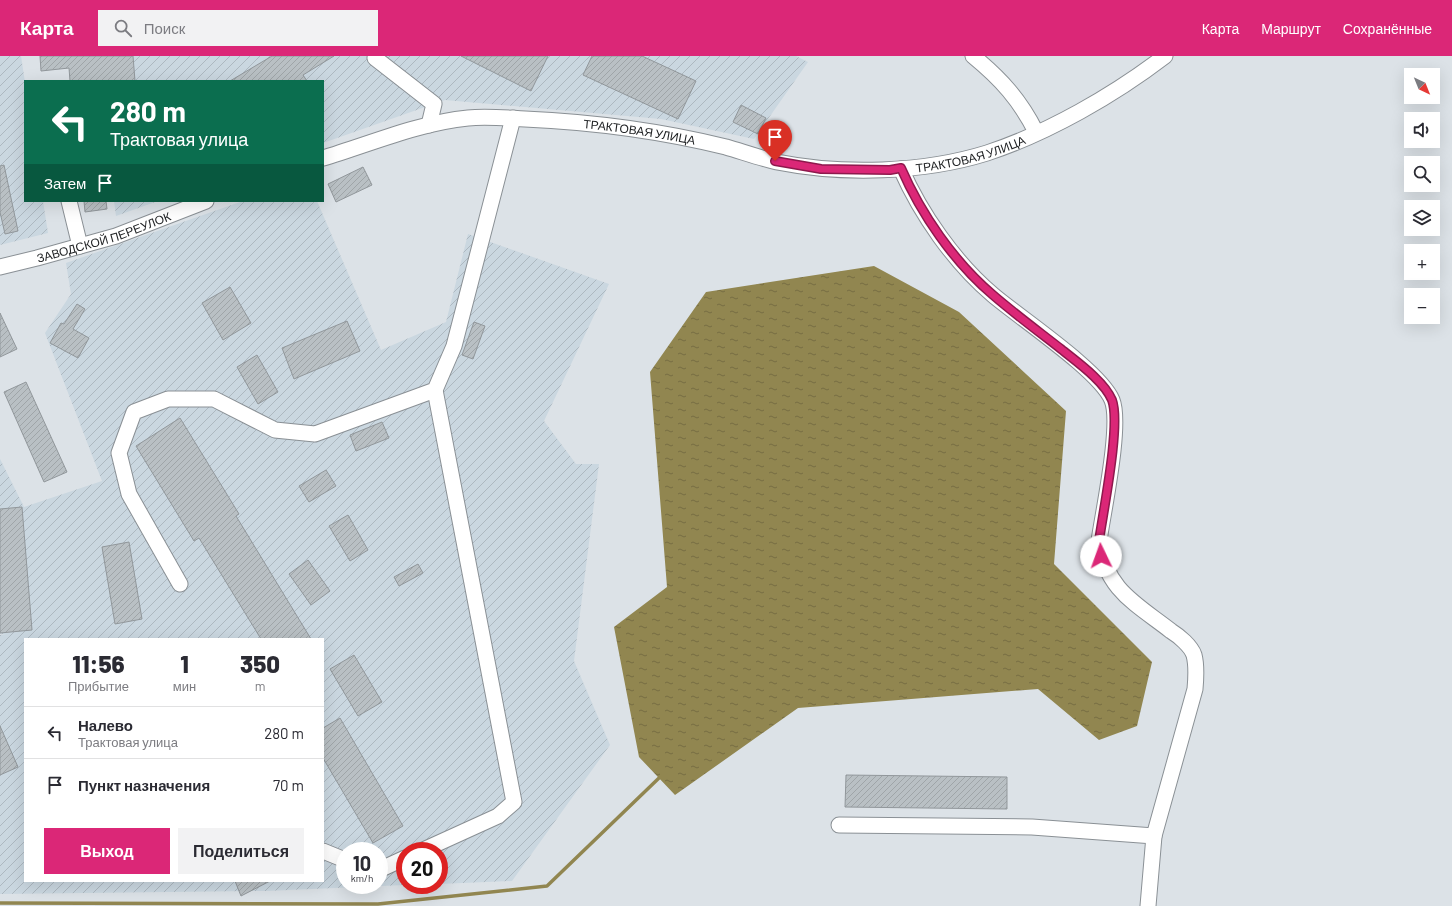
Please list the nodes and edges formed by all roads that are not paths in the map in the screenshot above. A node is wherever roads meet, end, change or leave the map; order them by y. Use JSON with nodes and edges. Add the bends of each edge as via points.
{"nodes":[{"id":1,"x":1165,"y":56,"type":"edge"},
{"id":2,"x":374,"y":58,"type":"dead end"},
{"id":3,"x":979,"y":58,"type":"edge"},
{"id":4,"x":513,"y":118,"type":"junction"},
{"id":5,"x":429,"y":125,"type":"junction"},
{"id":6,"x":1036,"y":132,"type":"junction"},
{"id":7,"x":324,"y":158,"type":"edge"},
{"id":8,"x":901,"y":168,"type":"junction"},
{"id":9,"x":69,"y":202,"type":"edge"},
{"id":10,"x":203,"y":202,"type":"edge"},
{"id":11,"x":80,"y":246,"type":"junction"},
{"id":12,"x":0,"y":267,"type":"edge"},
{"id":13,"x":435,"y":390,"type":"junction"},
{"id":14,"x":180,"y":584,"type":"dead end"},
{"id":15,"x":839,"y":825,"type":"dead end"},
{"id":16,"x":1154,"y":836,"type":"junction"},
{"id":17,"x":441,"y":842,"type":"edge"},
{"id":18,"x":324,"y":851,"type":"edge"},
{"id":19,"x":336,"y":856,"type":"edge"},
{"id":20,"x":1148,"y":906,"type":"edge"}],
"edges":[{"from":1,"to":6,"type":"street","name":"ТРАКТОВАЯ УЛИЦА","via":[[1135,79]]},
{"from":2,"to":5,"type":"street","via":[[434,104]]},
{"from":3,"to":6,"type":"street","via":[[1016,97]]},
{"from":4,"to":5,"type":"street","name":"ТРАКТОВАЯ УЛИЦА","via":[[468,118]]},
{"from":4,"to":8,"type":"street","name":"ТРАКТОВАЯ УЛИЦА","via":[[555,120],[664,134],[775,161],[821,169]]},
{"from":4,"to":13,"type":"street","via":[[454,346]]},
{"from":5,"to":7,"type":"street"},
{"from":6,"to":8,"type":"street","name":"ТРАКТОВАЯ УЛИЦА","via":[[986,153],[941,163]]},
{"from":8,"to":16,"type":"street","via":[[920,208],[960,262],[992,294],[1087,370],[1112,400],[1114,437],[1099,541],[1101,556],[1106,572],[1117,588],[1179,637],[1194,654],[1196,674],[1195,689]]},
{"from":9,"to":11,"type":"street"},
{"from":10,"to":11,"type":"street","name":"ЗАВОДСКОЙ ПЕРЕУЛОК","via":[[116,236]]},
{"from":11,"to":12,"type":"street","name":"ЗАВОДСКОЙ ПЕРЕУЛОК"},
{"from":13,"to":14,"type":"street","via":[[315,434],[275,430],[214,399],[168,399],[134,412],[119,453],[129,494]]},
{"from":13,"to":17,"type":"street","via":[[514,802],[498,816]]},
{"from":15,"to":16,"type":"street","via":[[1032,827]]},
{"from":16,"to":20,"type":"street"},
{"from":18,"to":19,"type":"street"}]}
